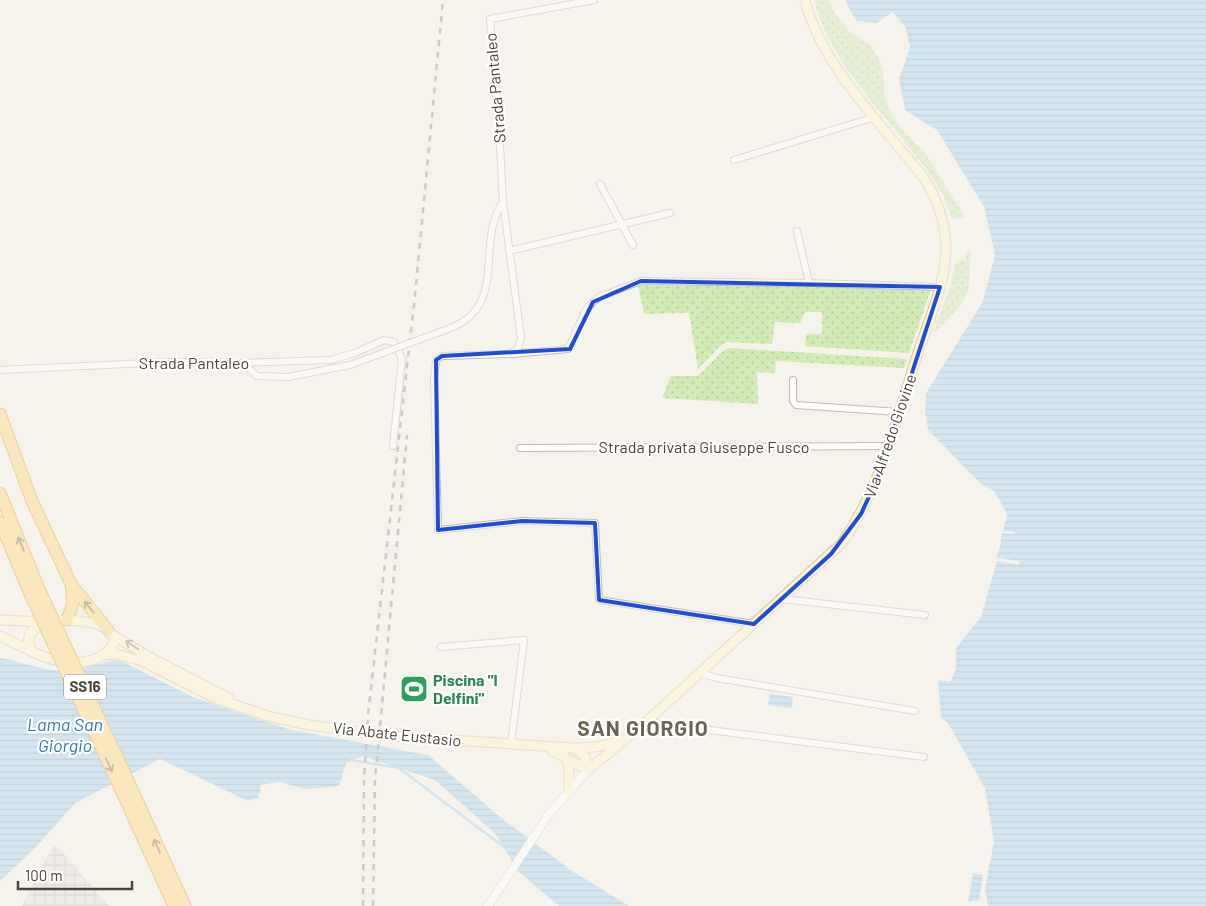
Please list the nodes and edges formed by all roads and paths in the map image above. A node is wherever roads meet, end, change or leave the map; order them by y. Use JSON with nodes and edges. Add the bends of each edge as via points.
{"nodes":[{"id":1,"x":594,"y":0,"type":"edge"},
{"id":2,"x":805,"y":0,"type":"edge"},
{"id":3,"x":876,"y":117,"type":"junction"},
{"id":4,"x":734,"y":160,"type":"dead end"},
{"id":5,"x":600,"y":184,"type":"dead end"},
{"id":6,"x":503,"y":202,"type":"junction"},
{"id":7,"x":670,"y":213,"type":"dead end"},
{"id":8,"x":622,"y":225,"type":"junction"},
{"id":9,"x":797,"y":231,"type":"dead end"},
{"id":10,"x":633,"y":245,"type":"dead end"},
{"id":11,"x":509,"y":252,"type":"junction"},
{"id":12,"x":809,"y":283,"type":"junction"},
{"id":13,"x":940,"y":287,"type":"junction"},
{"id":14,"x":508,"y":354,"type":"junction"},
{"id":15,"x":243,"y":363,"type":"junction"},
{"id":16,"x":0,"y":370,"type":"edge"},
{"id":17,"x":793,"y":380,"type":"dead end"},
{"id":18,"x":898,"y":412,"type":"junction"},
{"id":19,"x":1,"y":417,"type":"edge"},
{"id":20,"x":0,"y":435,"type":"edge"},
{"id":21,"x":0,"y":443,"type":"edge"},
{"id":22,"x":393,"y":446,"type":"dead end"},
{"id":23,"x":888,"y":446,"type":"junction"},
{"id":24,"x":520,"y":448,"type":"dead end"},
{"id":25,"x":14,"y":454,"type":"junction"},
{"id":26,"x":0,"y":493,"type":"edge"},
{"id":27,"x":0,"y":522,"type":"edge"},
{"id":28,"x":71,"y":584,"type":"junction"},
{"id":29,"x":35,"y":591,"type":"junction"},
{"id":30,"x":782,"y":598,"type":"junction"},
{"id":31,"x":925,"y":615,"type":"dead end"},
{"id":32,"x":0,"y":620,"type":"edge"},
{"id":33,"x":67,"y":620,"type":"junction"},
{"id":34,"x":49,"y":622,"type":"junction"},
{"id":35,"x":754,"y":624,"type":"junction"},
{"id":36,"x":110,"y":632,"type":"junction"},
{"id":37,"x":1,"y":637,"type":"edge"},
{"id":38,"x":442,"y":647,"type":"dead end"},
{"id":39,"x":31,"y":651,"type":"junction"},
{"id":40,"x":105,"y":655,"type":"junction"},
{"id":41,"x":699,"y":673,"type":"junction"},
{"id":42,"x":251,"y":710,"type":"junction"},
{"id":43,"x":915,"y":711,"type":"dead end"},
{"id":44,"x":646,"y":722,"type":"junction"},
{"id":45,"x":627,"y":739,"type":"junction"},
{"id":46,"x":511,"y":744,"type":"junction"},
{"id":47,"x":545,"y":748,"type":"junction"},
{"id":48,"x":574,"y":748,"type":"junction"},
{"id":49,"x":564,"y":755,"type":"junction"},
{"id":50,"x":924,"y":757,"type":"dead end"},
{"id":51,"x":588,"y":770,"type":"junction"},
{"id":52,"x":569,"y":790,"type":"junction"},
{"id":53,"x":182,"y":905,"type":"edge"},
{"id":54,"x":488,"y":906,"type":"edge"}],
"edges":[{"from":1,"to":6,"type":"street","name":"Strada Pantaleo","via":[[490,19]]},
{"from":2,"to":3,"type":"main road","name":"Via Alfredo Giovine","via":[[825,50]]},
{"from":3,"to":4,"type":"street"},
{"from":3,"to":13,"type":"main road","name":"Via Alfredo Giovine","via":[[924,178],[939,207],[946,247]]},
{"from":5,"to":8,"type":"street"},
{"from":6,"to":11,"type":"street","name":"Strada Pantaleo"},
{"from":6,"to":15,"type":"street","name":"Strada Pantaleo","bridge":true,"via":[[495,213],[490,232],[487,288],[468,318],[448,329],[350,365],[288,377],[257,376]]},
{"from":7,"to":8,"type":"street"},
{"from":8,"to":10,"type":"street"},
{"from":8,"to":11,"type":"street"},
{"from":9,"to":12,"type":"street"},
{"from":11,"to":14,"type":"street","name":"Strada Pantaleo","via":[[521,338],[518,349]]},
{"from":12,"to":13,"type":"street"},
{"from":12,"to":14,"type":"street","via":[[641,281],[593,302],[568,349]]},
{"from":13,"to":18,"type":"main road","name":"Via Alfredo Giovine"},
{"from":14,"to":35,"type":"street","via":[[442,356],[436,360],[438,530],[522,521],[595,523],[599,600]]},
{"from":15,"to":16,"type":"street","name":"Strada Pantaleo","via":[[169,362]]},
{"from":15,"to":22,"type":"street","name":"Strada Pantaleo","via":[[339,358],[384,340],[394,342],[402,359]]},
{"from":17,"to":18,"type":"street","via":[[793,401],[796,404]]},
{"from":18,"to":23,"type":"main road","name":"Via Alfredo Giovine"},
{"from":19,"to":20,"type":"highway"},
{"from":19,"to":25,"type":"highway"},
{"from":21,"to":25,"type":"highway","via":[[12,449]]},
{"from":23,"to":24,"type":"street","name":"Strada privata Giuseppe Fusco"},
{"from":23,"to":30,"type":"main road","name":"Via Alfredo Giovine","via":[[872,492],[854,526],[831,554]]},
{"from":25,"to":28,"type":"highway","via":[[46,535]]},
{"from":29,"to":26,"type":"highway","number":"SS16","one_way":true},
{"from":27,"to":29,"type":"highway","number":"SS16"},
{"from":28,"to":33,"type":"highway","via":[[73,603]]},
{"from":36,"to":28,"type":"highway","one_way":true},
{"from":29,"to":53,"type":"highway","number":"SS16","bridge":true},
{"from":30,"to":31,"type":"street"},
{"from":30,"to":35,"type":"main road","name":"Via Alfredo Giovine"},
{"from":32,"to":34,"type":"main road"},
{"from":33,"to":34,"type":"main road"},
{"from":33,"to":36,"type":"main road","via":[[99,625]]},
{"from":34,"to":39,"type":"main road","via":[[33,630],[29,636]]},
{"from":35,"to":41,"type":"main road","name":"Via Alfredo Giovine"},
{"from":36,"to":40,"type":"main road","via":[[114,644]]},
{"from":42,"to":36,"type":"main road","one_way":true,"via":[[158,662]]},
{"from":37,"to":39,"type":"main road"},
{"from":38,"to":46,"type":"street","via":[[524,640]]},
{"from":39,"to":40,"type":"main road","via":[[53,661],[70,662],[89,661]]},
{"from":40,"to":42,"type":"main road","via":[[115,654],[142,661],[216,698]]},
{"from":41,"to":43,"type":"street"},
{"from":41,"to":44,"type":"main road","name":"Via Alfredo Giovine"},
{"from":42,"to":46,"type":"main road","name":"Via Abate Eustasio","via":[[271,717],[350,731]]},
{"from":44,"to":45,"type":"main road","name":"Via Alfredo Giovine"},
{"from":44,"to":50,"type":"street"},
{"from":45,"to":48,"type":"main road","name":"Via Abate Eustasio","via":[[596,747]]},
{"from":45,"to":51,"type":"main road","name":"Via Alfredo Giovine"},
{"from":46,"to":47,"type":"main road","name":"Via Abate Eustasio"},
{"from":47,"to":48,"type":"main road","name":"Via Abate Eustasio"},
{"from":47,"to":49,"type":"main road","name":"Via Abate Eustasio"},
{"from":48,"to":51,"type":"main road","via":[[585,756]]},
{"from":49,"to":51,"type":"main road","name":"Via Abate Eustasio"},
{"from":49,"to":52,"type":"main road","via":[[569,766]]},
{"from":51,"to":52,"type":"street"},
{"from":52,"to":54,"type":"street","via":[[549,814]]}]}
